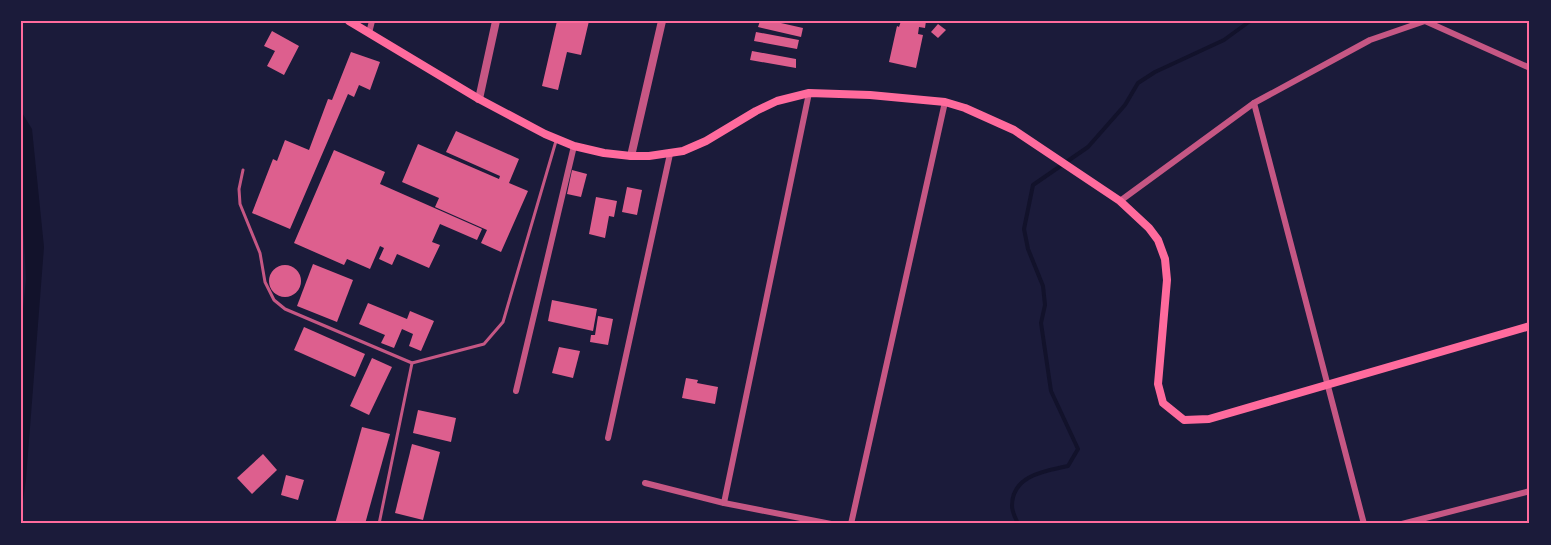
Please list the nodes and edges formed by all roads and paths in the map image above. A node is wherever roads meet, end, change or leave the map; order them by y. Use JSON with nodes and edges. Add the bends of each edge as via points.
{"nodes":[{"id":1,"x":349,"y":21,"type":"edge"},
{"id":2,"x":372,"y":21,"type":"edge"},
{"id":3,"x":496,"y":21,"type":"edge"},
{"id":4,"x":662,"y":21,"type":"edge"},
{"id":5,"x":1425,"y":21,"type":"edge"},
{"id":6,"x":369,"y":33,"type":"junction"},
{"id":7,"x":1530,"y":68,"type":"edge"},
{"id":8,"x":809,"y":93,"type":"junction"},
{"id":9,"x":479,"y":99,"type":"junction"},
{"id":10,"x":945,"y":102,"type":"junction"},
{"id":11,"x":1254,"y":103,"type":"junction"},
{"id":12,"x":557,"y":139,"type":"junction"},
{"id":13,"x":574,"y":146,"type":"junction"},
{"id":14,"x":670,"y":154,"type":"junction"},
{"id":15,"x":631,"y":156,"type":"junction"},
{"id":16,"x":243,"y":170,"type":"dead end"},
{"id":17,"x":1120,"y":201,"type":"junction"},
{"id":18,"x":1530,"y":326,"type":"edge"},
{"id":19,"x":412,"y":363,"type":"junction"},
{"id":20,"x":1328,"y":386,"type":"junction"},
{"id":21,"x":516,"y":392,"type":"dead end"},
{"id":22,"x":608,"y":438,"type":"dead end"},
{"id":23,"x":645,"y":483,"type":"dead end"},
{"id":24,"x":1530,"y":490,"type":"edge"},
{"id":25,"x":724,"y":503,"type":"junction"},
{"id":26,"x":379,"y":524,"type":"edge"},
{"id":27,"x":831,"y":524,"type":"edge"},
{"id":28,"x":852,"y":524,"type":"edge"},
{"id":29,"x":1364,"y":524,"type":"edge"},
{"id":30,"x":1402,"y":524,"type":"edge"}],
"edges":[{"from":1,"to":6,"type":"main road"},
{"from":2,"to":6,"type":"street"},
{"from":3,"to":9,"type":"street"},
{"from":4,"to":15,"type":"street"},
{"from":5,"to":7,"type":"street"},
{"from":5,"to":11,"type":"street","via":[[1370,40]]},
{"from":6,"to":9,"type":"main road"},
{"from":8,"to":10,"type":"main road"},
{"from":8,"to":14,"type":"main road","via":[[777,100],[706,141]]},
{"from":8,"to":25,"type":"street"},
{"from":9,"to":12,"type":"main road"},
{"from":10,"to":17,"type":"main road","via":[[1014,130]]},
{"from":10,"to":28,"type":"street"},
{"from":11,"to":17,"type":"street"},
{"from":11,"to":20,"type":"street"},
{"from":12,"to":13,"type":"main road"},
{"from":12,"to":19,"type":"lane","via":[[503,322],[484,344]]},
{"from":13,"to":15,"type":"main road"},
{"from":13,"to":21,"type":"street"},
{"from":14,"to":15,"type":"main road"},
{"from":14,"to":22,"type":"street"},
{"from":16,"to":19,"type":"lane","via":[[240,204],[274,300],[285,309]]},
{"from":17,"to":20,"type":"main road","via":[[1149,228],[1165,259],[1167,280],[1158,384],[1163,403],[1184,420],[1209,420]]},
{"from":18,"to":20,"type":"main road"},
{"from":19,"to":26,"type":"lane"},
{"from":20,"to":29,"type":"street"},
{"from":23,"to":25,"type":"street"},
{"from":24,"to":30,"type":"street"},
{"from":25,"to":27,"type":"street"}]}
